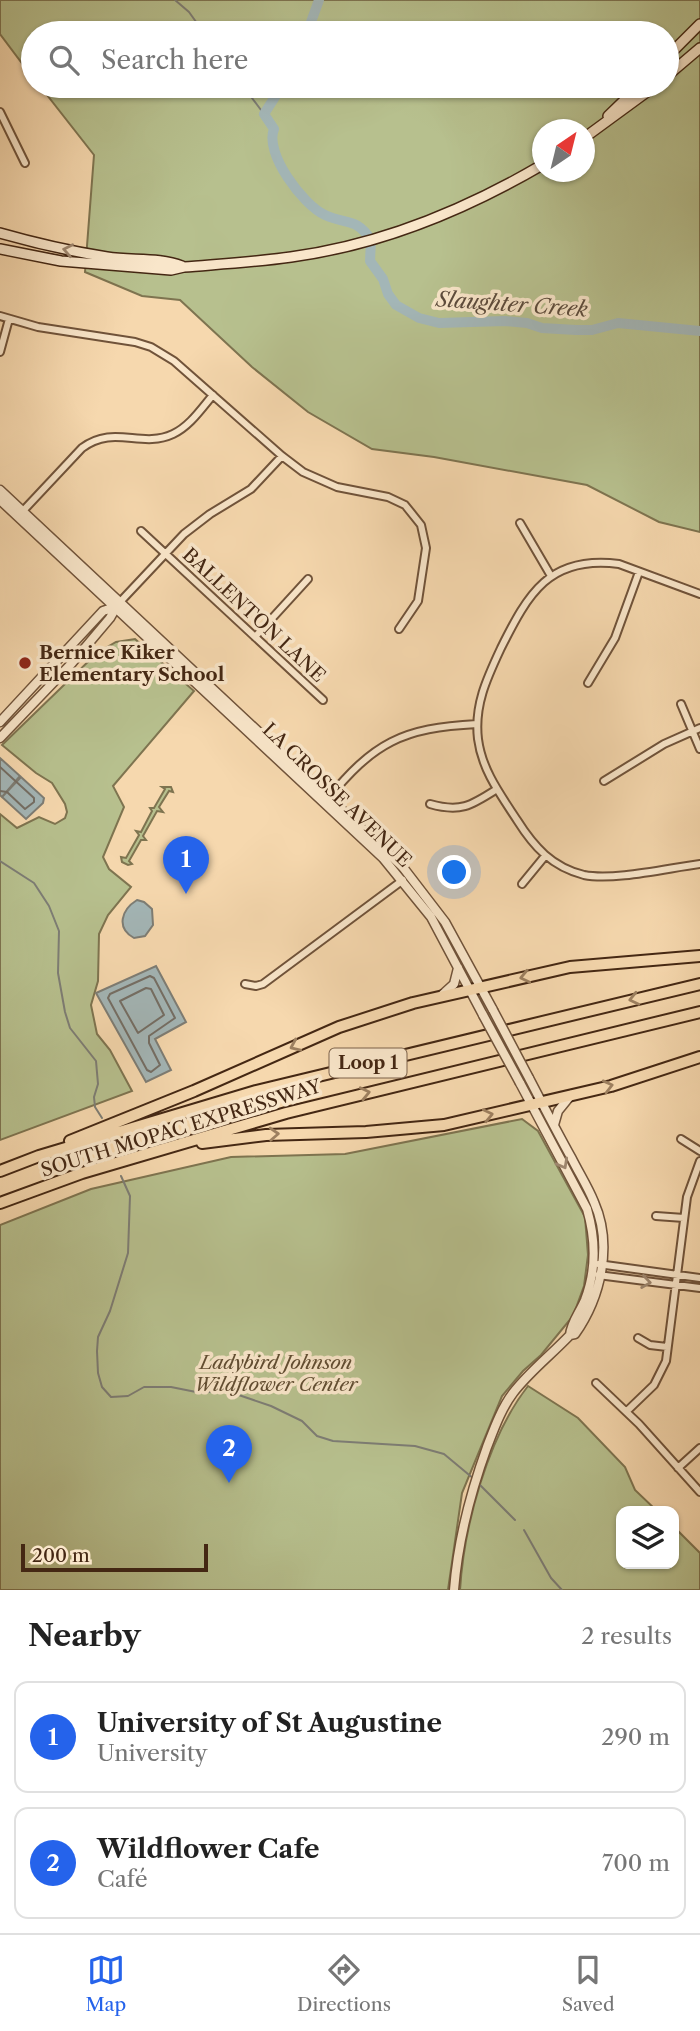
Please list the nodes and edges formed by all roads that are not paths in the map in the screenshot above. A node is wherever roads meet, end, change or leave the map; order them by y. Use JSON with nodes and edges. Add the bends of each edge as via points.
{"nodes":[{"id":1,"x":700,"y":24,"type":"edge"},
{"id":2,"x":679,"y":45,"type":"edge"},
{"id":3,"x":700,"y":48,"type":"edge"},
{"id":4,"x":679,"y":66,"type":"edge"},
{"id":5,"x":626,"y":98,"type":"edge"},
{"id":6,"x":638,"y":98,"type":"edge"},
{"id":7,"x":0,"y":112,"type":"edge"},
{"id":8,"x":595,"y":127,"type":"edge"},
{"id":9,"x":595,"y":129,"type":"edge"},
{"id":10,"x":24,"y":163,"type":"dead end"},
{"id":11,"x":532,"y":170,"type":"edge"},
{"id":12,"x":0,"y":233,"type":"edge"},
{"id":13,"x":0,"y":249,"type":"edge"},
{"id":14,"x":184,"y":267,"type":"junction"},
{"id":15,"x":0,"y":316,"type":"edge"},
{"id":16,"x":9,"y":319,"type":"junction"},
{"id":17,"x":0,"y":352,"type":"edge"},
{"id":18,"x":213,"y":395,"type":"junction"},
{"id":19,"x":282,"y":456,"type":"junction"},
{"id":20,"x":0,"y":490,"type":"edge"},
{"id":21,"x":0,"y":500,"type":"edge"},
{"id":22,"x":20,"y":514,"type":"junction"},
{"id":23,"x":520,"y":523,"type":"dead end"},
{"id":24,"x":141,"y":531,"type":"dead end"},
{"id":25,"x":165,"y":553,"type":"junction"},
{"id":26,"x":639,"y":572,"type":"junction"},
{"id":27,"x":551,"y":576,"type":"junction"},
{"id":28,"x":308,"y":579,"type":"dead end"},
{"id":29,"x":700,"y":594,"type":"edge"},
{"id":30,"x":117,"y":605,"type":"junction"},
{"id":31,"x":399,"y":629,"type":"dead end"},
{"id":32,"x":255,"y":637,"type":"junction"},
{"id":33,"x":588,"y":683,"type":"dead end"},
{"id":34,"x":323,"y":701,"type":"dead end"},
{"id":35,"x":681,"y":704,"type":"dead end"},
{"id":36,"x":0,"y":722,"type":"edge"},
{"id":37,"x":477,"y":724,"type":"junction"},
{"id":38,"x":696,"y":730,"type":"edge"},
{"id":39,"x":0,"y":738,"type":"edge"},
{"id":40,"x":700,"y":749,"type":"edge"},
{"id":41,"x":604,"y":781,"type":"dead end"},
{"id":42,"x":497,"y":789,"type":"junction"},
{"id":43,"x":328,"y":800,"type":"junction"},
{"id":44,"x":430,"y":804,"type":"dead end"},
{"id":45,"x":545,"y":856,"type":"junction"},
{"id":46,"x":700,"y":864,"type":"edge"},
{"id":47,"x":403,"y":880,"type":"junction"},
{"id":48,"x":522,"y":884,"type":"dead end"},
{"id":49,"x":700,"y":956,"type":"edge"},
{"id":50,"x":458,"y":968,"type":"junction"},
{"id":51,"x":245,"y":984,"type":"dead end"},
{"id":52,"x":700,"y":984,"type":"edge"},
{"id":53,"x":476,"y":990,"type":"junction"},
{"id":54,"x":436,"y":998,"type":"junction"},
{"id":55,"x":700,"y":1012,"type":"edge"},
{"id":56,"x":700,"y":1057,"type":"edge"},
{"id":57,"x":572,"y":1095,"type":"junction"},
{"id":58,"x":536,"y":1103,"type":"junction"},
{"id":59,"x":554,"y":1125,"type":"junction"},
{"id":60,"x":681,"y":1139,"type":"dead end"},
{"id":61,"x":158,"y":1150,"type":"junction"},
{"id":62,"x":700,"y":1151,"type":"edge"},
{"id":63,"x":39,"y":1156,"type":"junction"},
{"id":64,"x":700,"y":1161,"type":"edge"},
{"id":65,"x":0,"y":1171,"type":"edge"},
{"id":66,"x":0,"y":1203,"type":"edge"},
{"id":67,"x":656,"y":1216,"type":"dead end"},
{"id":68,"x":684,"y":1218,"type":"junction"},
{"id":69,"x":598,"y":1264,"type":"junction"},
{"id":70,"x":596,"y":1275,"type":"junction"},
{"id":71,"x":677,"y":1275,"type":"junction"},
{"id":72,"x":700,"y":1278,"type":"edge"},
{"id":73,"x":675,"y":1286,"type":"junction"},
{"id":74,"x":700,"y":1288,"type":"edge"},
{"id":75,"x":638,"y":1338,"type":"dead end"},
{"id":76,"x":667,"y":1348,"type":"junction"},
{"id":77,"x":596,"y":1383,"type":"dead end"},
{"id":78,"x":627,"y":1411,"type":"junction"},
{"id":79,"x":700,"y":1448,"type":"edge"},
{"id":80,"x":678,"y":1468,"type":"junction"},
{"id":81,"x":700,"y":1492,"type":"edge"},
{"id":82,"x":454,"y":1590,"type":"edge"}],
"edges":[{"from":1,"to":2,"type":"main road"},
{"from":3,"to":4,"type":"main road"},
{"from":5,"to":8,"type":"main road"},
{"from":6,"to":9,"type":"main road"},
{"from":7,"to":10,"type":"street"},
{"from":11,"to":14,"type":"main road","via":[[462,207],[342,247],[293,257]]},
{"from":14,"to":12,"type":"main road","one_way":true,"via":[[78,252]]},
{"from":13,"to":14,"type":"main road","via":[[90,265]]},
{"from":15,"to":16,"type":"street"},
{"from":16,"to":17,"type":"street"},
{"from":16,"to":18,"type":"street","via":[[151,347]]},
{"from":18,"to":19,"type":"street"},
{"from":18,"to":22,"type":"street","via":[[188,424],[170,435],[146,439],[109,436],[92,441]]},
{"from":19,"to":25,"type":"street","via":[[251,489],[202,519]]},
{"from":19,"to":31,"type":"street","via":[[328,484],[394,499],[417,519],[425,542],[421,591]]},
{"from":20,"to":22,"type":"street","name":"LA CROSSE AVENUE"},
{"from":21,"to":22,"type":"street","name":"LA CROSSE AVENUE"},
{"from":22,"to":30,"type":"street","name":"LA CROSSE AVENUE"},
{"from":23,"to":27,"type":"street"},
{"from":24,"to":25,"type":"street","name":"BALLENTON LANE"},
{"from":25,"to":30,"type":"street"},
{"from":25,"to":32,"type":"street","name":"BALLENTON LANE"},
{"from":26,"to":27,"type":"street","via":[[619,564],[597,563],[577,565]]},
{"from":26,"to":29,"type":"street"},
{"from":26,"to":33,"type":"street","via":[[615,638]]},
{"from":27,"to":37,"type":"street","via":[[520,610],[482,689]]},
{"from":28,"to":32,"type":"street"},
{"from":30,"to":36,"type":"street","via":[[103,611]]},
{"from":30,"to":39,"type":"street","via":[[72,663]]},
{"from":30,"to":43,"type":"street","name":"LA CROSSE AVENUE"},
{"from":32,"to":34,"type":"street","name":"BALLENTON LANE"},
{"from":35,"to":38,"type":"street"},
{"from":37,"to":42,"type":"street","via":[[485,767]]},
{"from":37,"to":43,"type":"street","via":[[428,728],[395,739],[370,756]]},
{"from":38,"to":40,"type":"street"},
{"from":38,"to":41,"type":"street"},
{"from":42,"to":44,"type":"street","via":[[466,807]]},
{"from":42,"to":45,"type":"street"},
{"from":43,"to":47,"type":"street","name":"LA CROSSE AVENUE"},
{"from":43,"to":53,"type":"street","name":"LA CROSSE AVENUE","via":[[414,881],[445,922]]},
{"from":45,"to":46,"type":"street","via":[[565,869],[599,877]]},
{"from":45,"to":48,"type":"street"},
{"from":47,"to":50,"type":"street","name":"LA CROSSE AVENUE","via":[[436,926]]},
{"from":47,"to":51,"type":"street","via":[[262,985]]},
{"from":49,"to":53,"type":"highway","one_way":true,"via":[[569,967]]},
{"from":50,"to":53,"type":"street","name":"LA CROSSE AVENUE"},
{"from":50,"to":54,"type":"street","via":[[451,989]]},
{"from":52,"to":63,"type":"highway","name":"SOUTH MOPAC EXPRESSWAY","number":"Loop 1","one_way":true,"via":[[267,1088]]},
{"from":53,"to":54,"type":"highway"},
{"from":53,"to":58,"type":"street","name":"LA CROSSE AVENUE","bridge":true,"via":[[483,1015]]},
{"from":53,"to":58,"type":"street","name":"LA CROSSE AVENUE","bridge":true,"via":[[493,1010],[529,1078]]},
{"from":54,"to":63,"type":"highway","one_way":true,"via":[[339,1027]]},
{"from":61,"to":55,"type":"highway","name":"SOUTH MOPAC EXPRESSWAY","number":"Loop 1","one_way":true,"via":[[326,1103]]},
{"from":57,"to":56,"type":"highway","one_way":true},
{"from":57,"to":58,"type":"highway"},
{"from":57,"to":59,"type":"street","via":[[559,1109]]},
{"from":58,"to":59,"type":"street","name":"LA CROSSE AVENUE"},
{"from":61,"to":58,"type":"highway","one_way":true,"via":[[266,1135],[444,1125]]},
{"from":58,"to":69,"type":"street","name":"LA CROSSE AVENUE","one_way":true,"via":[[587,1209]]},
{"from":59,"to":69,"type":"street","name":"LA CROSSE AVENUE","via":[[596,1204],[602,1230]]},
{"from":60,"to":62,"type":"street"},
{"from":61,"to":66,"type":"highway","name":"SOUTH MOPAC EXPRESSWAY","number":"Loop 1"},
{"from":63,"to":65,"type":"highway","name":"SOUTH MOPAC EXPRESSWAY","number":"Loop 1"},
{"from":64,"to":68,"type":"street"},
{"from":67,"to":68,"type":"street"},
{"from":68,"to":71,"type":"street"},
{"from":69,"to":70,"type":"street","name":"LA CROSSE AVENUE"},
{"from":69,"to":71,"type":"street"},
{"from":70,"to":73,"type":"street","one_way":true},
{"from":70,"to":82,"type":"street","name":"LA CROSSE AVENUE","via":[[570,1335],[511,1395],[497,1421],[459,1542]]},
{"from":71,"to":72,"type":"street"},
{"from":71,"to":73,"type":"street"},
{"from":73,"to":74,"type":"street"},
{"from":73,"to":76,"type":"street"},
{"from":75,"to":76,"type":"street"},
{"from":76,"to":78,"type":"street","via":[[657,1380]]},
{"from":77,"to":78,"type":"street"},
{"from":78,"to":80,"type":"street"},
{"from":79,"to":80,"type":"street"},
{"from":80,"to":81,"type":"street"}]}
